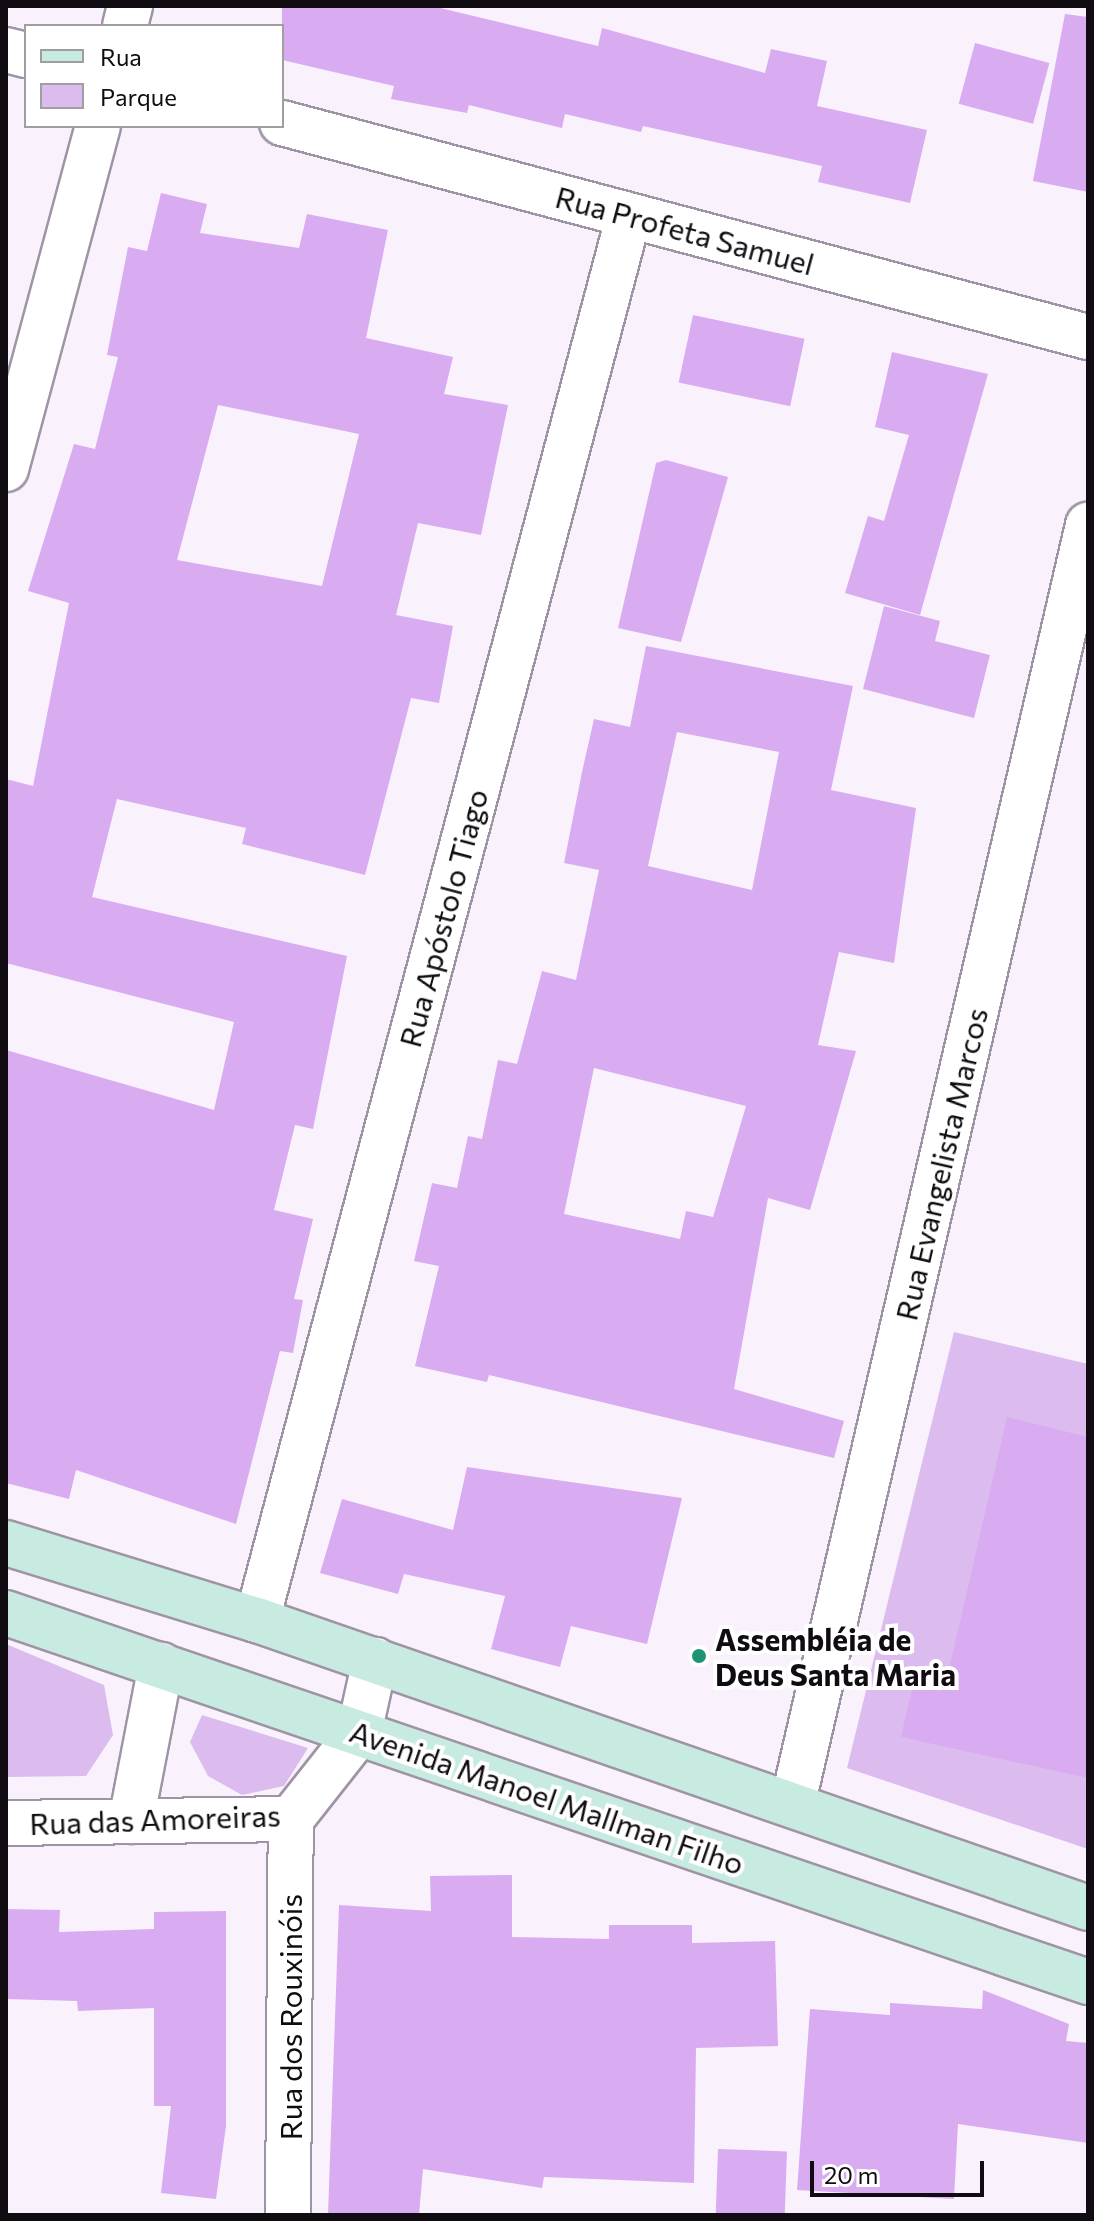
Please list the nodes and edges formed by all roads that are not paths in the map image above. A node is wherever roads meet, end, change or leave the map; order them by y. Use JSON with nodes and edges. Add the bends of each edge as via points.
{"nodes":[{"id":1,"x":284,"y":124,"type":"edge"},
{"id":2,"x":97,"y":128,"type":"edge"},
{"id":3,"x":629,"y":215,"type":"junction"},
{"id":4,"x":1088,"y":337,"type":"edge"},
{"id":5,"x":6,"y":469,"type":"edge"},
{"id":6,"x":1088,"y":525,"type":"edge"},
{"id":7,"x":6,"y":1543,"type":"edge"},
{"id":8,"x":6,"y":1613,"type":"edge"},
{"id":9,"x":257,"y":1620,"type":"junction"},
{"id":10,"x":375,"y":1660,"type":"junction"},
{"id":11,"x":161,"y":1665,"type":"junction"},
{"id":12,"x":359,"y":1733,"type":"junction"},
{"id":13,"x":793,"y":1802,"type":"junction"},
{"id":14,"x":291,"y":1819,"type":"junction"},
{"id":15,"x":131,"y":1821,"type":"junction"},
{"id":16,"x":6,"y":1823,"type":"edge"},
{"id":17,"x":1088,"y":1908,"type":"edge"},
{"id":18,"x":1088,"y":1982,"type":"edge"},
{"id":19,"x":288,"y":2215,"type":"edge"}],
"edges":[{"from":1,"to":3,"type":"street","name":"Rua Profeta Samuel"},
{"from":2,"to":5,"type":"street"},
{"from":3,"to":4,"type":"street","name":"Rua Profeta Samuel"},
{"from":3,"to":9,"type":"street","name":"Rua Apóstolo Tiago"},
{"from":6,"to":13,"type":"street","name":"Rua Evangelista Marcos"},
{"from":7,"to":9,"type":"street"},
{"from":8,"to":11,"type":"street","name":"Avenida Manoel Mallman Filho"},
{"from":9,"to":10,"type":"street"},
{"from":10,"to":12,"type":"street"},
{"from":10,"to":13,"type":"street"},
{"from":11,"to":12,"type":"street","name":"Avenida Manoel Mallman Filho"},
{"from":11,"to":15,"type":"street"},
{"from":12,"to":14,"type":"street","name":"Rua das Amoreiras"},
{"from":12,"to":18,"type":"street","name":"Avenida Manoel Mallman Filho"},
{"from":13,"to":17,"type":"street"},
{"from":14,"to":15,"type":"street","name":"Rua das Amoreiras"},
{"from":14,"to":19,"type":"street","name":"Rua dos Rouxinóis"},
{"from":15,"to":16,"type":"street","name":"Rua das Amoreiras"}]}
